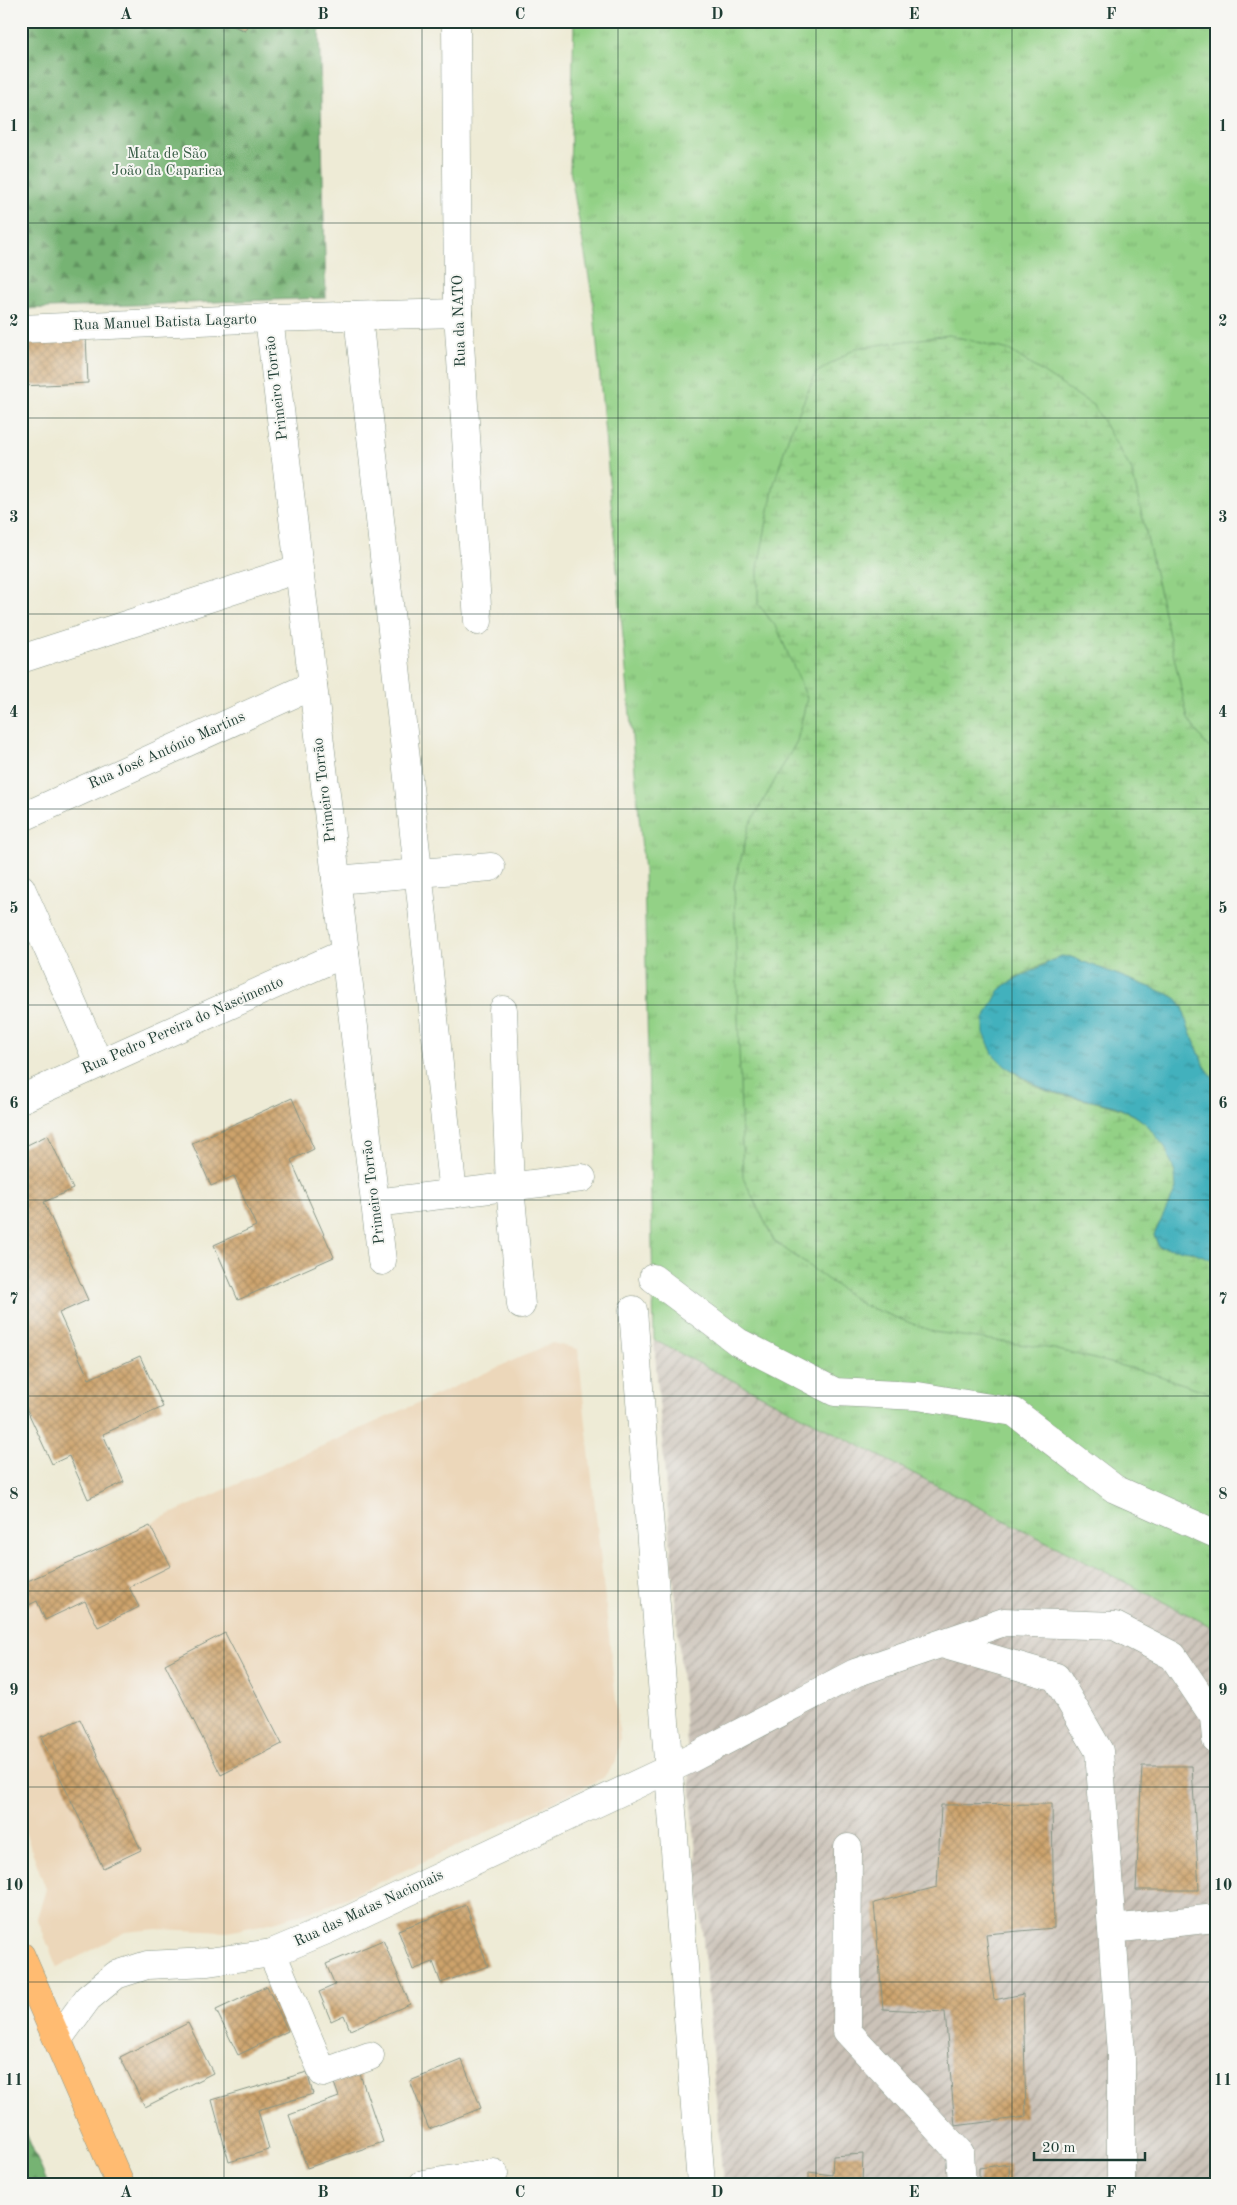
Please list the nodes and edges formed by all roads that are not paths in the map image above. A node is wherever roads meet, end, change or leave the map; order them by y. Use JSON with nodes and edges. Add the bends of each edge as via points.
{"nodes":[{"id":1,"x":456,"y":21,"type":"edge"},
{"id":2,"x":458,"y":314,"type":"junction"},
{"id":3,"x":358,"y":316,"type":"junction"},
{"id":4,"x":269,"y":318,"type":"junction"},
{"id":5,"x":21,"y":329,"type":"edge"},
{"id":6,"x":298,"y":569,"type":"junction"},
{"id":7,"x":478,"y":621,"type":"dead end"},
{"id":8,"x":21,"y":659,"type":"edge"},
{"id":9,"x":313,"y":685,"type":"junction"},
{"id":10,"x":21,"y":818,"type":"edge"},
{"id":11,"x":491,"y":867,"type":"dead end"},
{"id":12,"x":418,"y":873,"type":"junction"},
{"id":13,"x":336,"y":880,"type":"junction"},
{"id":14,"x":21,"y":888,"type":"edge"},
{"id":15,"x":345,"y":953,"type":"junction"},
{"id":16,"x":503,"y":1010,"type":"dead end"},
{"id":17,"x":99,"y":1064,"type":"junction"},
{"id":18,"x":21,"y":1099,"type":"edge"},
{"id":19,"x":582,"y":1178,"type":"dead end"},
{"id":20,"x":510,"y":1187,"type":"junction"},
{"id":21,"x":453,"y":1194,"type":"junction"},
{"id":22,"x":375,"y":1203,"type":"junction"},
{"id":23,"x":382,"y":1261,"type":"dead end"},
{"id":24,"x":653,"y":1278,"type":"dead end"},
{"id":25,"x":521,"y":1305,"type":"dead end"},
{"id":26,"x":633,"y":1310,"type":"dead end"},
{"id":27,"x":1216,"y":1534,"type":"edge"},
{"id":28,"x":942,"y":1644,"type":"junction"},
{"id":29,"x":1216,"y":1739,"type":"edge"},
{"id":30,"x":679,"y":1765,"type":"junction"},
{"id":31,"x":848,"y":1848,"type":"dead end"},
{"id":32,"x":1216,"y":1918,"type":"edge"},
{"id":33,"x":1112,"y":1928,"type":"junction"},
{"id":34,"x":272,"y":1953,"type":"junction"},
{"id":35,"x":21,"y":1956,"type":"edge"},
{"id":36,"x":58,"y":2040,"type":"junction"},
{"id":37,"x":370,"y":2056,"type":"dead end"},
{"id":38,"x":494,"y":2173,"type":"dead end"},
{"id":39,"x":120,"y":2184,"type":"edge"},
{"id":40,"x":423,"y":2184,"type":"edge"},
{"id":41,"x":701,"y":2184,"type":"edge"},
{"id":42,"x":962,"y":2184,"type":"edge"},
{"id":43,"x":1121,"y":2184,"type":"edge"}],
"edges":[{"from":1,"to":2,"type":"street","name":"Rua da NATO"},
{"from":2,"to":3,"type":"street","name":"Rua Manuel Batista Lagarto"},
{"from":2,"to":7,"type":"street","name":"Rua da NATO"},
{"from":3,"to":4,"type":"street","name":"Rua Manuel Batista Lagarto"},
{"from":3,"to":12,"type":"street"},
{"from":4,"to":5,"type":"street","name":"Rua Manuel Batista Lagarto"},
{"from":4,"to":6,"type":"street","name":"Primeiro Torrão"},
{"from":6,"to":8,"type":"street"},
{"from":6,"to":9,"type":"street","name":"Primeiro Torrão"},
{"from":9,"to":10,"type":"street","name":"Rua José António Martins"},
{"from":9,"to":13,"type":"street","name":"Primeiro Torrão"},
{"from":11,"to":12,"type":"street"},
{"from":12,"to":13,"type":"street"},
{"from":12,"to":21,"type":"street"},
{"from":13,"to":15,"type":"street","name":"Primeiro Torrão"},
{"from":14,"to":17,"type":"street"},
{"from":15,"to":17,"type":"street","name":"Rua Pedro Pereira do Nascimento"},
{"from":15,"to":22,"type":"street","name":"Primeiro Torrão"},
{"from":16,"to":20,"type":"street"},
{"from":17,"to":18,"type":"street","name":"Rua Pedro Pereira do Nascimento"},
{"from":19,"to":20,"type":"street"},
{"from":20,"to":21,"type":"street"},
{"from":20,"to":25,"type":"street"},
{"from":21,"to":22,"type":"street"},
{"from":22,"to":23,"type":"street","name":"Primeiro Torrão"},
{"from":24,"to":27,"type":"street","via":[[738,1342],[835,1392],[918,1396],[1014,1412],[1115,1489]]},
{"from":26,"to":30,"type":"street"},
{"from":28,"to":29,"type":"street","name":"Rua das Matas Nacionais","via":[[1004,1622],[1115,1626],[1173,1656],[1214,1717]]},
{"from":28,"to":30,"type":"street","name":"Rua das Matas Nacionais","via":[[855,1673]]},
{"from":28,"to":33,"type":"street","via":[[1056,1678],[1099,1751]]},
{"from":30,"to":34,"type":"street","name":"Rua das Matas Nacionais"},
{"from":30,"to":41,"type":"street"},
{"from":31,"to":42,"type":"street","via":[[847,2031],[960,2153]]},
{"from":32,"to":33,"type":"street"},
{"from":33,"to":43,"type":"street","via":[[1121,2055]]},
{"from":34,"to":36,"type":"street","name":"Rua das Matas Nacionais","via":[[208,1962],[147,1964],[116,1975],[88,1998]]},
{"from":34,"to":37,"type":"street","via":[[323,2073]]},
{"from":35,"to":36,"type":"main road"},
{"from":36,"to":39,"type":"main road"},
{"from":38,"to":40,"type":"street"}]}
